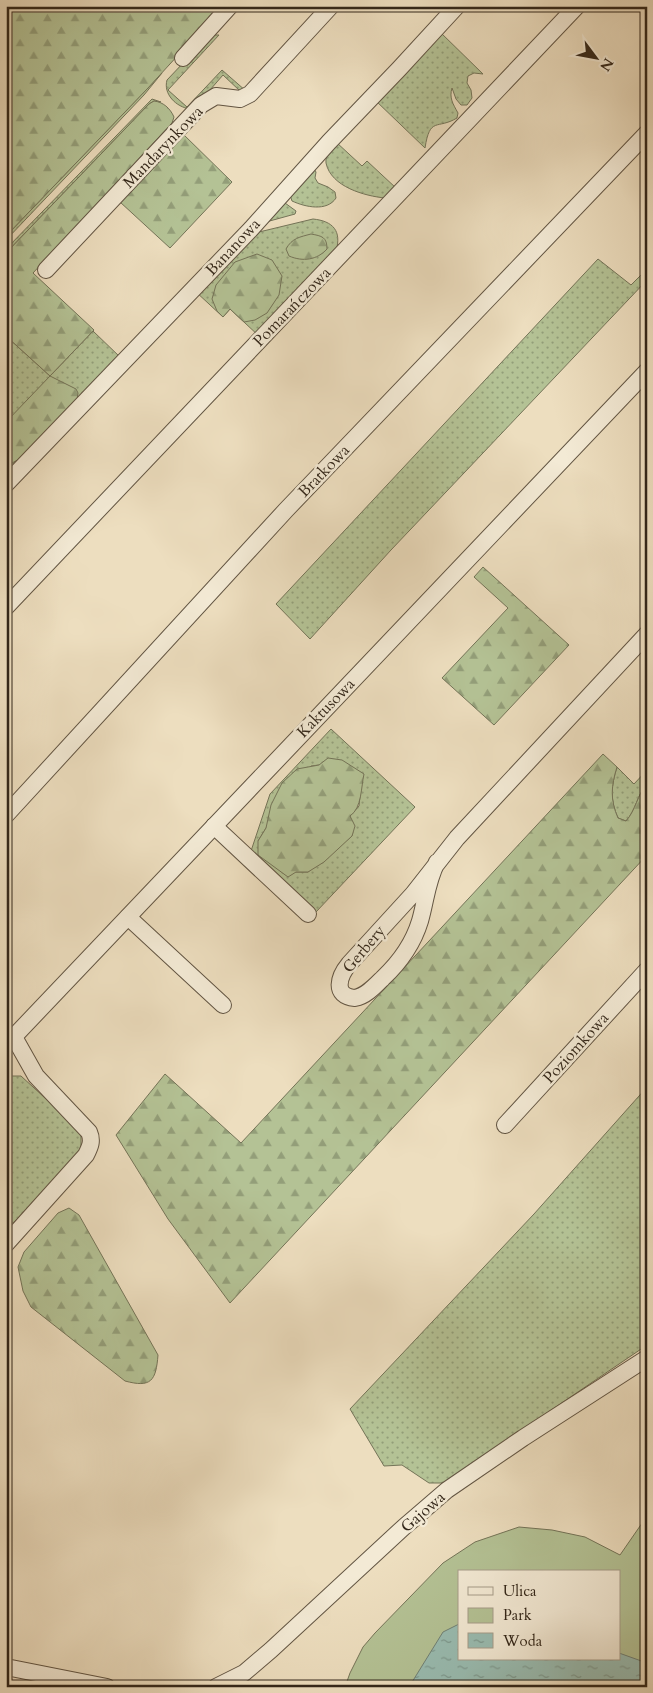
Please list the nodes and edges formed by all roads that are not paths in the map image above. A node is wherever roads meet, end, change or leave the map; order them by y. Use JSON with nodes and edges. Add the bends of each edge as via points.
{"nodes":[{"id":1,"x":230,"y":6,"type":"edge"},
{"id":2,"x":332,"y":6,"type":"edge"},
{"id":3,"x":457,"y":6,"type":"edge"},
{"id":4,"x":577,"y":6,"type":"edge"},
{"id":5,"x":183,"y":58,"type":"dead end"},
{"id":6,"x":647,"y":133,"type":"edge"},
{"id":7,"x":46,"y":270,"type":"dead end"},
{"id":8,"x":647,"y":371,"type":"edge"},
{"id":9,"x":6,"y":484,"type":"edge"},
{"id":10,"x":6,"y":607,"type":"edge"},
{"id":11,"x":647,"y":634,"type":"edge"},
{"id":12,"x":6,"y":815,"type":"edge"},
{"id":13,"x":214,"y":826,"type":"junction"},
{"id":14,"x":435,"y":865,"type":"junction"},
{"id":15,"x":413,"y":894,"type":"junction"},
{"id":16,"x":423,"y":909,"type":"junction"},
{"id":17,"x":308,"y":914,"type":"dead end"},
{"id":18,"x":128,"y":917,"type":"junction"},
{"id":19,"x":647,"y":970,"type":"edge"},
{"id":20,"x":223,"y":1005,"type":"dead end"},
{"id":21,"x":10,"y":1041,"type":"edge"},
{"id":22,"x":505,"y":1125,"type":"dead end"},
{"id":23,"x":6,"y":1244,"type":"edge"},
{"id":24,"x":647,"y":1358,"type":"edge"},
{"id":25,"x":6,"y":1667,"type":"edge"},
{"id":26,"x":108,"y":1687,"type":"edge"},
{"id":27,"x":216,"y":1687,"type":"edge"}],
"edges":[{"from":1,"to":5,"type":"street"},
{"from":2,"to":7,"type":"street","name":"Mandarynkowa","via":[[250,94],[240,99],[216,96],[201,105]]},
{"from":3,"to":9,"type":"street","name":"Bananowa","via":[[251,229]]},
{"from":4,"to":10,"type":"street","name":"Pomarańczowa"},
{"from":6,"to":12,"type":"street","name":"Bratkowa","via":[[286,510]]},
{"from":8,"to":13,"type":"street","name":"Kaktusowa"},
{"from":11,"to":14,"type":"street","name":"Gerbery"},
{"from":13,"to":17,"type":"street"},
{"from":13,"to":18,"type":"street","name":"Kaktusowa"},
{"from":14,"to":15,"type":"street","name":"Gerbery"},
{"from":14,"to":16,"type":"street","name":"Gerbery"},
{"from":15,"to":16,"type":"street","via":[[411,902]]},
{"from":15,"to":16,"type":"street","name":"Gerbery","via":[[347,967],[339,986],[345,995],[359,998],[393,968],[411,944]]},
{"from":18,"to":20,"type":"street"},
{"from":18,"to":21,"type":"street","name":"Kaktusowa"},
{"from":19,"to":22,"type":"street","name":"Poziomkowa"},
{"from":21,"to":23,"type":"street","via":[[36,1076],[92,1138],[86,1155]]},
{"from":24,"to":27,"type":"street","name":"Gajowa","via":[[447,1490],[271,1650],[244,1673]]},
{"from":25,"to":26,"type":"street"}]}
